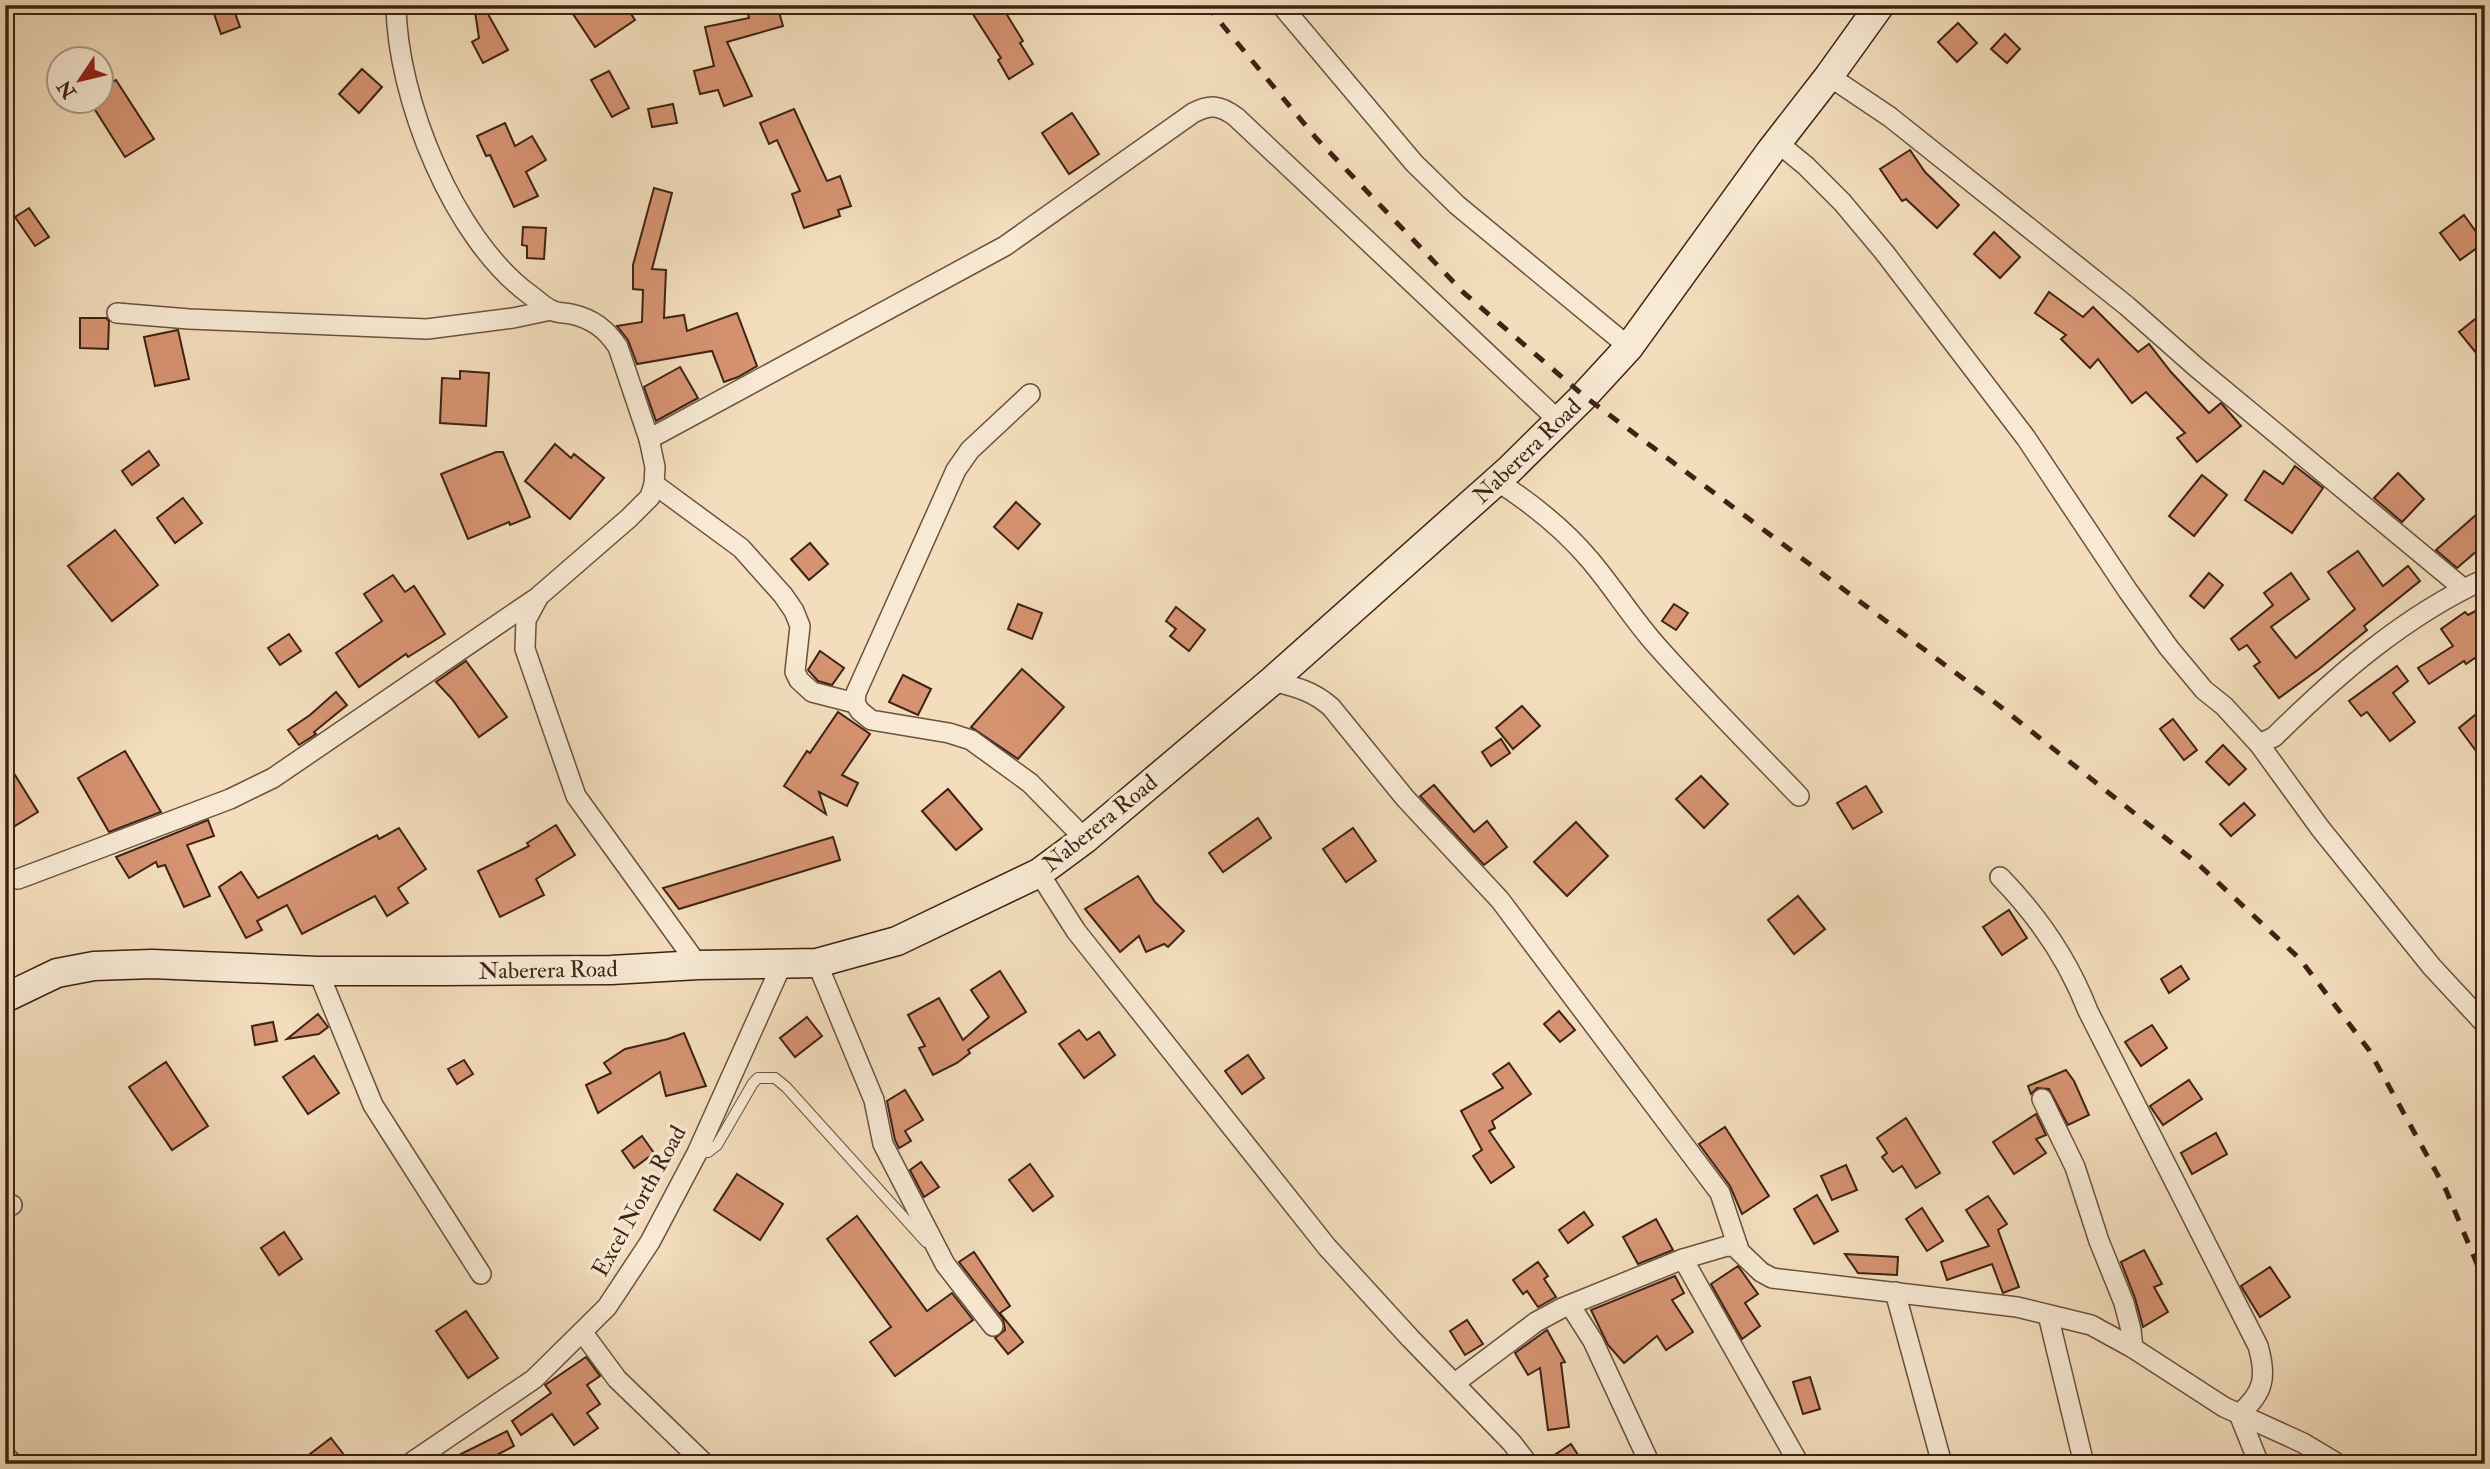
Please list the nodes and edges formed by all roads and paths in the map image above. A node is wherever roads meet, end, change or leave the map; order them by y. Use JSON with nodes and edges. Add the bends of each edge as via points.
{"nodes":[{"id":1,"x":396,"y":5,"type":"edge"},
{"id":2,"x":1281,"y":5,"type":"edge"},
{"id":3,"x":1881,"y":5,"type":"edge"},
{"id":4,"x":1829,"y":76,"type":"junction"},
{"id":5,"x":1778,"y":143,"type":"junction"},
{"id":6,"x":551,"y":310,"type":"junction"},
{"id":7,"x":117,"y":313,"type":"dead end"},
{"id":8,"x":1629,"y":348,"type":"junction"},
{"id":9,"x":1030,"y":394,"type":"dead end"},
{"id":10,"x":1559,"y":421,"type":"junction"},
{"id":11,"x":649,"y":439,"type":"junction"},
{"id":12,"x":1497,"y":481,"type":"junction"},
{"id":13,"x":654,"y":484,"type":"junction"},
{"id":14,"x":2485,"y":579,"type":"edge"},
{"id":15,"x":2464,"y":589,"type":"junction"},
{"id":16,"x":539,"y":596,"type":"junction"},
{"id":17,"x":1272,"y":681,"type":"junction"},
{"id":18,"x":855,"y":703,"type":"junction"},
{"id":19,"x":2259,"y":744,"type":"junction"},
{"id":20,"x":1799,"y":796,"type":"dead end"},
{"id":21,"x":1085,"y":839,"type":"junction"},
{"id":22,"x":1040,"y":873,"type":"junction"},
{"id":23,"x":2000,"y":877,"type":"dead end"},
{"id":24,"x":18,"y":879,"type":"dead end"},
{"id":25,"x":817,"y":962,"type":"junction"},
{"id":26,"x":782,"y":964,"type":"junction"},
{"id":27,"x":698,"y":965,"type":"junction"},
{"id":28,"x":318,"y":971,"type":"junction"},
{"id":29,"x":5,"y":998,"type":"edge"},
{"id":30,"x":2485,"y":1024,"type":"edge"},
{"id":31,"x":2042,"y":1098,"type":"dead end"},
{"id":32,"x":697,"y":1153,"type":"junction"},
{"id":33,"x":1738,"y":1247,"type":"junction"},
{"id":34,"x":1683,"y":1259,"type":"junction"},
{"id":35,"x":945,"y":1264,"type":"junction"},
{"id":36,"x":481,"y":1274,"type":"dead end"},
{"id":37,"x":1895,"y":1292,"type":"junction"},
{"id":38,"x":1570,"y":1305,"type":"junction"},
{"id":39,"x":2048,"y":1315,"type":"junction"},
{"id":40,"x":993,"y":1326,"type":"dead end"},
{"id":41,"x":583,"y":1333,"type":"junction"},
{"id":42,"x":2133,"y":1348,"type":"junction"},
{"id":43,"x":1455,"y":1383,"type":"junction"},
{"id":44,"x":2239,"y":1414,"type":"junction"},
{"id":45,"x":5,"y":1456,"type":"edge"},
{"id":46,"x":431,"y":1458,"type":"edge"},
{"id":47,"x":14,"y":1464,"type":"edge"},
{"id":48,"x":409,"y":1464,"type":"edge"},
{"id":49,"x":705,"y":1464,"type":"edge"},
{"id":50,"x":1528,"y":1464,"type":"edge"},
{"id":51,"x":1650,"y":1464,"type":"edge"},
{"id":52,"x":1799,"y":1464,"type":"edge"},
{"id":53,"x":1942,"y":1464,"type":"edge"},
{"id":54,"x":2084,"y":1464,"type":"edge"},
{"id":55,"x":2259,"y":1464,"type":"edge"},
{"id":56,"x":2338,"y":1464,"type":"edge"}],
"edges":[{"from":1,"to":6,"type":"street","via":[[402,56],[421,133],[444,184],[498,267]]},
{"from":2,"to":8,"type":"street","via":[[1414,163],[1457,205]]},
{"from":3,"to":4,"type":"street","name":"Naberera Road"},
{"from":4,"to":5,"type":"street","name":"Naberera Road"},
{"from":4,"to":15,"type":"street","via":[[1890,117],[2127,306]]},
{"from":5,"to":8,"type":"street","name":"Naberera Road"},
{"from":5,"to":19,"type":"street","via":[[1833,193],[1884,253],[2026,438],[2169,648]]},
{"from":6,"to":7,"type":"street","via":[[427,329]]},
{"from":6,"to":11,"type":"street","via":[[585,317],[610,334]]},
{"from":8,"to":10,"type":"street","name":"Naberera Road"},
{"from":9,"to":18,"type":"street","via":[[970,450],[956,470]]},
{"from":10,"to":11,"type":"street","via":[[1236,117],[1208,106],[1005,246]]},
{"from":10,"to":12,"type":"street","name":"Naberera Road"},
{"from":11,"to":13,"type":"street"},
{"from":12,"to":17,"type":"street","name":"Naberera Road"},
{"from":12,"to":20,"type":"street","via":[[1570,539],[1655,644]]},
{"from":13,"to":16,"type":"street","via":[[650,497],[629,518]]},
{"from":13,"to":18,"type":"street","via":[[741,548],[783,595],[800,626],[795,672],[799,680],[813,692]]},
{"from":14,"to":15,"type":"street"},
{"from":15,"to":19,"type":"street","via":[[2368,650],[2274,737]]},
{"from":16,"to":24,"type":"street","via":[[273,778],[230,799]]},
{"from":16,"to":27,"type":"street","via":[[526,620],[526,649],[570,785]]},
{"from":17,"to":21,"type":"street","name":"Naberera Road"},
{"from":17,"to":33,"type":"street","via":[[1305,689],[1331,707],[1405,799],[1500,900],[1720,1193]]},
{"from":18,"to":21,"type":"street","via":[[871,720],[971,740],[1030,783]]},
{"from":19,"to":30,"type":"street","via":[[2432,967]]},
{"from":21,"to":22,"type":"street","name":"Naberera Road"},
{"from":22,"to":25,"type":"street","name":"Naberera Road","via":[[897,941]]},
{"from":22,"to":43,"type":"street","via":[[1076,931],[1327,1247]]},
{"from":23,"to":44,"type":"street","via":[[2067,963],[2258,1346],[2263,1362],[2259,1392]]},
{"from":25,"to":26,"type":"street","name":"Naberera Road"},
{"from":25,"to":35,"type":"street","via":[[874,1100],[883,1144]]},
{"from":26,"to":27,"type":"street","name":"Naberera Road"},
{"from":26,"to":32,"type":"street","name":"Excel North Road"},
{"from":27,"to":28,"type":"street","name":"Naberera Road","via":[[611,970]]},
{"from":28,"to":29,"type":"street","name":"Naberera Road","via":[[94,966],[57,973]]},
{"from":28,"to":36,"type":"street","via":[[373,1105]]},
{"from":31,"to":42,"type":"street","via":[[2075,1167],[2124,1303]]},
{"from":32,"to":35,"type":"lane","via":[[717,1145],[758,1078],[775,1078]]},
{"from":32,"to":41,"type":"street","name":"Excel North Road","via":[[650,1241],[607,1307]]},
{"from":33,"to":34,"type":"street"},
{"from":33,"to":37,"type":"street","via":[[1772,1278]]},
{"from":34,"to":38,"type":"street"},
{"from":34,"to":52,"type":"street"},
{"from":35,"to":40,"type":"street"},
{"from":37,"to":39,"type":"street"},
{"from":37,"to":53,"type":"street"},
{"from":38,"to":43,"type":"street","via":[[1536,1322]]},
{"from":38,"to":51,"type":"street","via":[[1593,1341]]},
{"from":39,"to":42,"type":"street","via":[[2091,1325]]},
{"from":39,"to":54,"type":"street"},
{"from":41,"to":46,"type":"street","name":"Excel North Road","via":[[534,1379]]},
{"from":41,"to":49,"type":"street","via":[[617,1379]]},
{"from":42,"to":44,"type":"street"},
{"from":43,"to":50,"type":"street"},
{"from":44,"to":55,"type":"street"},
{"from":44,"to":56,"type":"street"},
{"from":45,"to":47,"type":"street"},
{"from":46,"to":48,"type":"street","name":"Excel North Road"}]}
